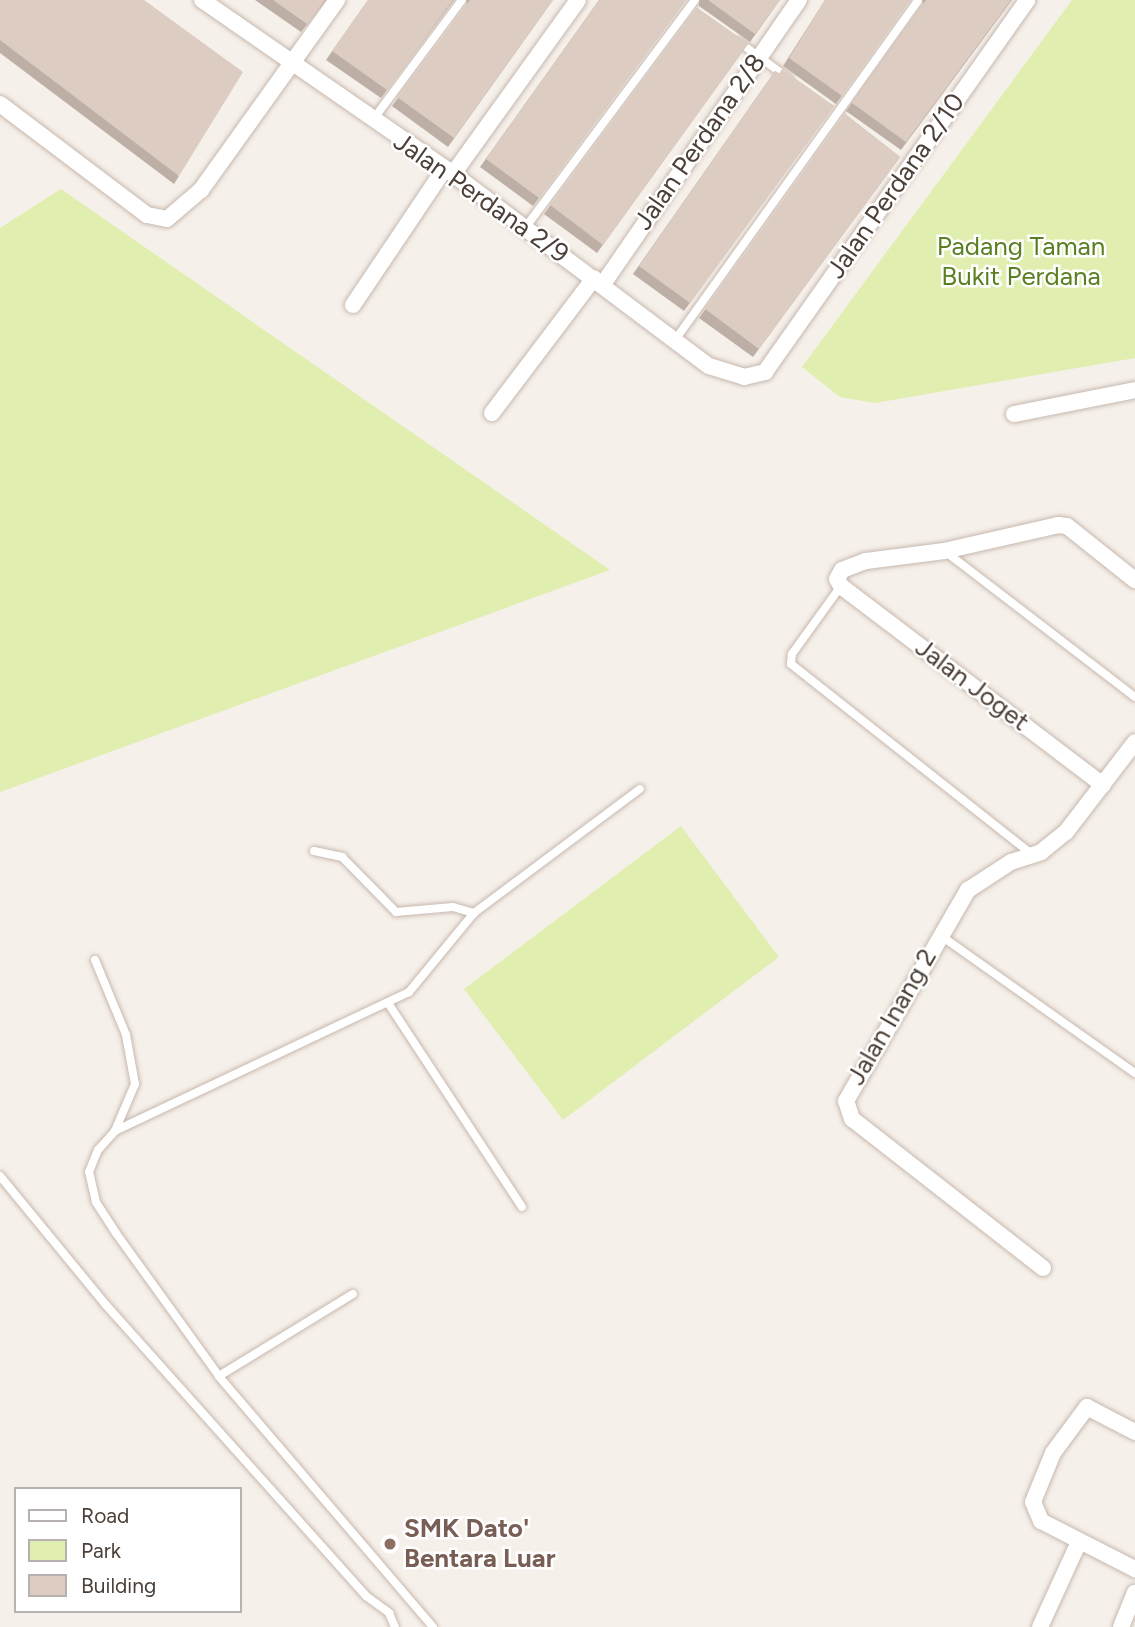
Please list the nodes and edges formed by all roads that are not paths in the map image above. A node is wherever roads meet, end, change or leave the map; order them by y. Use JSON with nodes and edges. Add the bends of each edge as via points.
{"nodes":[{"id":1,"x":202,"y":0,"type":"edge"},
{"id":2,"x":337,"y":0,"type":"edge"},
{"id":3,"x":462,"y":0,"type":"edge"},
{"id":4,"x":578,"y":0,"type":"edge"},
{"id":5,"x":680,"y":0,"type":"edge"},
{"id":6,"x":799,"y":0,"type":"edge"},
{"id":7,"x":918,"y":0,"type":"edge"},
{"id":8,"x":1027,"y":0,"type":"edge"},
{"id":9,"x":693,"y":4,"type":"edge"},
{"id":10,"x":221,"y":5,"type":"edge"},
{"id":11,"x":700,"y":14,"type":"edge"},
{"id":12,"x":729,"y":35,"type":"edge"},
{"id":13,"x":759,"y":57,"type":"junction"},
{"id":14,"x":289,"y":63,"type":"junction"},
{"id":15,"x":792,"y":80,"type":"edge"},
{"id":16,"x":0,"y":104,"type":"edge"},
{"id":17,"x":826,"y":105,"type":"edge"},
{"id":18,"x":837,"y":113,"type":"junction"},
{"id":19,"x":848,"y":120,"type":"edge"},
{"id":20,"x":372,"y":121,"type":"junction"},
{"id":21,"x":448,"y":172,"type":"junction"},
{"id":22,"x":524,"y":228,"type":"junction"},
{"id":23,"x":599,"y":281,"type":"junction"},
{"id":24,"x":353,"y":305,"type":"dead end"},
{"id":25,"x":675,"y":340,"type":"junction"},
{"id":26,"x":765,"y":372,"type":"joint"},
{"id":27,"x":1135,"y":390,"type":"edge"},
{"id":28,"x":492,"y":414,"type":"dead end"},
{"id":29,"x":1014,"y":414,"type":"dead end"},
{"id":30,"x":944,"y":551,"type":"junction"},
{"id":31,"x":1135,"y":580,"type":"edge"},
{"id":32,"x":841,"y":586,"type":"junction"},
{"id":33,"x":1135,"y":697,"type":"edge"},
{"id":34,"x":1135,"y":742,"type":"edge"},
{"id":35,"x":1103,"y":785,"type":"junction"},
{"id":36,"x":640,"y":789,"type":"dead end"},
{"id":37,"x":314,"y":851,"type":"dead end"},
{"id":38,"x":1037,"y":853,"type":"junction"},
{"id":39,"x":474,"y":913,"type":"junction"},
{"id":40,"x":940,"y":934,"type":"junction"},
{"id":41,"x":95,"y":960,"type":"dead end"},
{"id":42,"x":388,"y":1003,"type":"junction"},
{"id":43,"x":1135,"y":1073,"type":"edge"},
{"id":44,"x":115,"y":1131,"type":"junction"},
{"id":45,"x":0,"y":1176,"type":"edge"},
{"id":46,"x":522,"y":1207,"type":"dead end"},
{"id":47,"x":1043,"y":1268,"type":"dead end"},
{"id":48,"x":353,"y":1294,"type":"dead end"},
{"id":49,"x":219,"y":1376,"type":"junction"},
{"id":50,"x":1135,"y":1432,"type":"edge"},
{"id":51,"x":1079,"y":1542,"type":"junction"},
{"id":52,"x":1135,"y":1569,"type":"edge"},
{"id":53,"x":1135,"y":1593,"type":"edge"},
{"id":54,"x":396,"y":1627,"type":"edge"},
{"id":55,"x":433,"y":1627,"type":"edge"},
{"id":56,"x":1040,"y":1627,"type":"edge"},
{"id":57,"x":1121,"y":1627,"type":"edge"}],
"edges":[{"from":1,"to":10,"type":"street","name":"Jalan Perdana 2/9"},
{"from":2,"to":14,"type":"street"},
{"from":3,"to":20,"type":"lane"},
{"from":4,"to":21,"type":"street"},
{"from":5,"to":9,"type":"lane"},
{"from":6,"to":13,"type":"street","name":"Jalan Perdana 2/8"},
{"from":7,"to":18,"type":"lane"},
{"from":8,"to":26,"type":"street","name":"Jalan Perdana 2/10","via":[[905,162]]},
{"from":9,"to":11,"type":"lane"},
{"from":9,"to":22,"type":"lane"},
{"from":10,"to":14,"type":"street","name":"Jalan Perdana 2/9"},
{"from":12,"to":13,"type":"lane"},
{"from":13,"to":15,"type":"lane"},
{"from":13,"to":23,"type":"street","name":"Jalan Perdana 2/8"},
{"from":14,"to":16,"type":"street","via":[[201,190],[167,219],[147,215]]},
{"from":14,"to":20,"type":"street","name":"Jalan Perdana 2/9"},
{"from":17,"to":18,"type":"lane"},
{"from":18,"to":19,"type":"lane"},
{"from":18,"to":25,"type":"lane"},
{"from":20,"to":21,"type":"street","name":"Jalan Perdana 2/9"},
{"from":21,"to":22,"type":"street","name":"Jalan Perdana 2/9"},
{"from":21,"to":24,"type":"street"},
{"from":22,"to":23,"type":"street","name":"Jalan Perdana 2/9"},
{"from":23,"to":25,"type":"street","name":"Jalan Perdana 2/9"},
{"from":23,"to":28,"type":"street","name":"Jalan Perdana 2/8"},
{"from":25,"to":26,"type":"street","name":"Jalan Perdana 2/9","via":[[727,375]]},
{"from":27,"to":29,"type":"street"},
{"from":30,"to":31,"type":"street","via":[[1058,524],[1067,526]]},
{"from":30,"to":32,"type":"street","via":[[866,561],[842,570],[837,579]]},
{"from":30,"to":33,"type":"lane"},
{"from":32,"to":35,"type":"street","name":"Jalan Joget"},
{"from":32,"to":38,"type":"lane","via":[[792,654],[791,664]]},
{"from":34,"to":35,"type":"street","name":"Jalan Inang 2"},
{"from":35,"to":38,"type":"street","name":"Jalan Inang 2","via":[[1066,832]]},
{"from":36,"to":39,"type":"lane"},
{"from":37,"to":39,"type":"lane","via":[[342,857],[396,912],[453,907]]},
{"from":38,"to":40,"type":"street","name":"Jalan Inang 2","via":[[1012,862],[968,890]]},
{"from":39,"to":42,"type":"lane","via":[[409,992]]},
{"from":40,"to":43,"type":"lane"},
{"from":40,"to":47,"type":"street","name":"Jalan Inang 2","via":[[846,1101],[852,1119]]},
{"from":41,"to":44,"type":"lane","via":[[126,1035],[135,1084]]},
{"from":42,"to":44,"type":"lane"},
{"from":42,"to":46,"type":"lane"},
{"from":44,"to":49,"type":"lane","via":[[98,1150],[89,1171],[96,1202]]},
{"from":45,"to":54,"type":"lane","via":[[106,1305],[366,1596],[389,1613]]},
{"from":48,"to":49,"type":"lane"},
{"from":49,"to":55,"type":"lane"},
{"from":50,"to":51,"type":"street","via":[[1087,1407],[1053,1453],[1033,1502],[1041,1521]]},
{"from":51,"to":52,"type":"street"},
{"from":51,"to":56,"type":"street"},
{"from":53,"to":57,"type":"street"}]}
